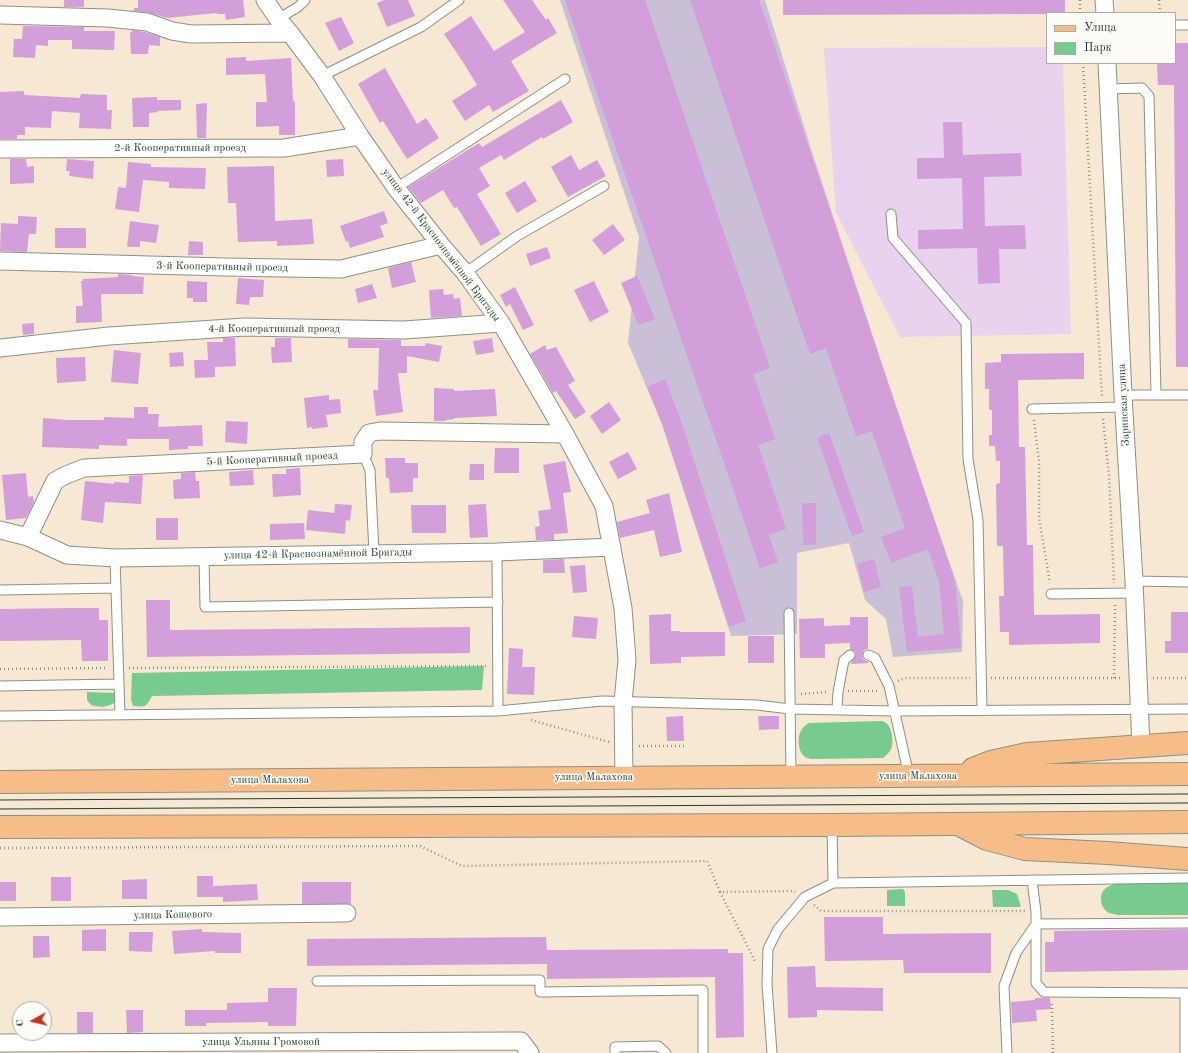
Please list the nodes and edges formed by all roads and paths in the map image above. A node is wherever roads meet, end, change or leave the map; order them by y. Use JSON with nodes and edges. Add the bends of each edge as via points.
{"nodes":[{"id":1,"x":265,"y":0,"type":"edge"},
{"id":2,"x":305,"y":0,"type":"edge"},
{"id":3,"x":459,"y":0,"type":"edge"},
{"id":4,"x":1080,"y":0,"type":"edge"},
{"id":5,"x":1104,"y":0,"type":"edge"},
{"id":6,"x":1159,"y":0,"type":"edge"},
{"id":7,"x":1080,"y":12,"type":"edge"},
{"id":8,"x":1105,"y":12,"type":"edge"},
{"id":9,"x":1160,"y":12,"type":"edge"},
{"id":10,"x":0,"y":15,"type":"edge"},
{"id":11,"x":278,"y":19,"type":"junction"},
{"id":12,"x":1188,"y":25,"type":"edge"},
{"id":13,"x":1176,"y":26,"type":"edge"},
{"id":14,"x":290,"y":33,"type":"junction"},
{"id":15,"x":1083,"y":64,"type":"edge"},
{"id":16,"x":1107,"y":64,"type":"edge"},
{"id":17,"x":322,"y":76,"type":"junction"},
{"id":18,"x":565,"y":80,"type":"dead end"},
{"id":19,"x":1108,"y":89,"type":"junction"},
{"id":20,"x":360,"y":136,"type":"junction"},
{"id":21,"x":0,"y":149,"type":"edge"},
{"id":22,"x":604,"y":186,"type":"dead end"},
{"id":23,"x":396,"y":188,"type":"junction"},
{"id":24,"x":891,"y":214,"type":"dead end"},
{"id":25,"x":441,"y":246,"type":"junction"},
{"id":26,"x":0,"y":261,"type":"edge"},
{"id":27,"x":465,"y":273,"type":"junction"},
{"id":28,"x":501,"y":323,"type":"junction"},
{"id":29,"x":0,"y":348,"type":"edge"},
{"id":30,"x":1156,"y":395,"type":"junction"},
{"id":31,"x":1188,"y":395,"type":"edge"},
{"id":32,"x":1123,"y":401,"type":"junction"},
{"id":33,"x":1102,"y":407,"type":"junction"},
{"id":34,"x":1032,"y":409,"type":"joint"},
{"id":35,"x":565,"y":434,"type":"junction"},
{"id":36,"x":364,"y":454,"type":"junction"},
{"id":37,"x":0,"y":530,"type":"edge"},
{"id":38,"x":28,"y":537,"type":"junction"},
{"id":39,"x":612,"y":547,"type":"junction"},
{"id":40,"x":497,"y":552,"type":"junction"},
{"id":41,"x":374,"y":553,"type":"junction"},
{"id":42,"x":204,"y":556,"type":"junction"},
{"id":43,"x":115,"y":558,"type":"junction"},
{"id":44,"x":1188,"y":582,"type":"edge"},
{"id":45,"x":1134,"y":587,"type":"junction"},
{"id":46,"x":116,"y":588,"type":"junction"},
{"id":47,"x":0,"y":590,"type":"edge"},
{"id":48,"x":1115,"y":593,"type":"junction"},
{"id":49,"x":1052,"y":594,"type":"joint"},
{"id":50,"x":498,"y":602,"type":"junction"},
{"id":51,"x":789,"y":613,"type":"dead end"},
{"id":52,"x":850,"y":655,"type":"dead end"},
{"id":53,"x":868,"y":655,"type":"dead end"},
{"id":54,"x":498,"y":666,"type":"junction"},
{"id":55,"x":118,"y":668,"type":"junction"},
{"id":56,"x":0,"y":669,"type":"edge"},
{"id":57,"x":981,"y":678,"type":"junction"},
{"id":58,"x":1114,"y":678,"type":"junction"},
{"id":59,"x":1121,"y":678,"type":"dead end"},
{"id":60,"x":1153,"y":678,"type":"dead end"},
{"id":61,"x":1188,"y":678,"type":"edge"},
{"id":62,"x":119,"y":684,"type":"junction"},
{"id":63,"x":0,"y":686,"type":"edge"},
{"id":64,"x":889,"y":686,"type":"junction"},
{"id":65,"x":838,"y":692,"type":"junction"},
{"id":66,"x":623,"y":702,"type":"junction"},
{"id":67,"x":790,"y":709,"type":"junction"},
{"id":68,"x":837,"y":709,"type":"junction"},
{"id":69,"x":1188,"y":709,"type":"edge"},
{"id":70,"x":982,"y":710,"type":"junction"},
{"id":71,"x":1140,"y":710,"type":"junction"},
{"id":72,"x":498,"y":711,"type":"junction"},
{"id":73,"x":895,"y":711,"type":"junction"},
{"id":74,"x":120,"y":715,"type":"junction"},
{"id":75,"x":0,"y":716,"type":"edge"},
{"id":76,"x":528,"y":719,"type":"dead end"},
{"id":77,"x":1188,"y":743,"type":"edge"},
{"id":78,"x":624,"y":746,"type":"junction"},
{"id":79,"x":685,"y":746,"type":"dead end"},
{"id":80,"x":1141,"y":746,"type":"junction"},
{"id":81,"x":1188,"y":774,"type":"edge"},
{"id":82,"x":909,"y":776,"type":"junction"},
{"id":83,"x":957,"y":776,"type":"junction"},
{"id":84,"x":624,"y":777,"type":"junction"},
{"id":85,"x":791,"y":777,"type":"junction"},
{"id":86,"x":0,"y":782,"type":"edge"},
{"id":87,"x":1188,"y":822,"type":"edge"},
{"id":88,"x":957,"y":824,"type":"junction"},
{"id":89,"x":832,"y":825,"type":"junction"},
{"id":90,"x":0,"y":827,"type":"edge"},
{"id":91,"x":0,"y":848,"type":"edge"},
{"id":92,"x":1188,"y":859,"type":"edge"},
{"id":93,"x":1188,"y":878,"type":"edge"},
{"id":94,"x":1032,"y":880,"type":"junction"},
{"id":95,"x":833,"y":883,"type":"junction"},
{"id":96,"x":720,"y":892,"type":"junction"},
{"id":97,"x":805,"y":897,"type":"junction"},
{"id":98,"x":1036,"y":912,"type":"junction"},
{"id":99,"x":347,"y":913,"type":"dead end"},
{"id":100,"x":0,"y":917,"type":"edge"},
{"id":101,"x":1188,"y":923,"type":"edge"},
{"id":102,"x":1036,"y":924,"type":"junction"},
{"id":103,"x":317,"y":981,"type":"dead end"},
{"id":104,"x":768,"y":984,"type":"junction"},
{"id":105,"x":1052,"y":992,"type":"junction"},
{"id":106,"x":1186,"y":993,"type":"edge"},
{"id":107,"x":0,"y":1043,"type":"edge"},
{"id":108,"x":526,"y":1047,"type":"edge"},
{"id":109,"x":615,"y":1053,"type":"edge"},
{"id":110,"x":666,"y":1053,"type":"edge"},
{"id":111,"x":703,"y":1053,"type":"edge"},
{"id":112,"x":772,"y":1053,"type":"edge"},
{"id":113,"x":1007,"y":1053,"type":"edge"},
{"id":114,"x":1053,"y":1053,"type":"edge"},
{"id":115,"x":1185,"y":1053,"type":"edge"}],
"edges":[{"from":1,"to":11,"type":"street","name":"улица 42-й Краснознамённой Бригады"},
{"from":2,"to":11,"type":"lane"},
{"from":3,"to":17,"type":"lane","via":[[421,27]]},
{"from":4,"to":7,"type":"path"},
{"from":5,"to":8,"type":"street"},
{"from":6,"to":9,"type":"path"},
{"from":10,"to":14,"type":"street","via":[[108,18],[147,22],[172,31],[191,34]]},
{"from":11,"to":14,"type":"street","name":"улица 42-й Краснознамённой Бригады"},
{"from":12,"to":13,"type":"lane"},
{"from":14,"to":17,"type":"street","name":"улица 42-й Краснознамённой Бригады"},
{"from":15,"to":33,"type":"path"},
{"from":16,"to":19,"type":"street","name":"Заринская улица"},
{"from":17,"to":20,"type":"street","name":"улица 42-й Краснознамённой Бригады"},
{"from":18,"to":23,"type":"lane"},
{"from":19,"to":30,"type":"lane","via":[[1142,88],[1149,96]]},
{"from":19,"to":32,"type":"street","name":"Заринская улица"},
{"from":20,"to":21,"type":"street","name":"2-й Кооперативный проезд","via":[[284,148]]},
{"from":20,"to":23,"type":"street","name":"улица 42-й Краснознамённой Бригады"},
{"from":22,"to":27,"type":"lane","via":[[517,236]]},
{"from":23,"to":25,"type":"street","name":"улица 42-й Краснознамённой Бригады"},
{"from":24,"to":57,"type":"lane","via":[[893,238],[966,323],[968,459],[978,520]]},
{"from":25,"to":26,"type":"street","name":"3-й Кооперативный проезд","via":[[341,269]]},
{"from":25,"to":27,"type":"street","name":"улица 42-й Краснознамённой Бригады"},
{"from":27,"to":28,"type":"street","name":"улица 42-й Краснознамённой Бригады"},
{"from":28,"to":29,"type":"street","name":"4-й Кооперативный проезд","via":[[404,330],[245,327],[109,336]]},
{"from":28,"to":35,"type":"street","name":"улица 42-й Краснознамённой Бригады"},
{"from":30,"to":31,"type":"lane"},
{"from":30,"to":32,"type":"lane"},
{"from":32,"to":33,"type":"lane"},
{"from":32,"to":45,"type":"street","name":"Заринская улица"},
{"from":33,"to":34,"type":"lane"},
{"from":33,"to":48,"type":"path","via":[[1109,475]]},
{"from":34,"to":49,"type":"path","via":[[1039,462],[1039,518]]},
{"from":35,"to":36,"type":"street","via":[[380,431],[369,434],[363,442]]},
{"from":35,"to":39,"type":"street","name":"улица 42-й Краснознамённой Бригады","via":[[604,506]]},
{"from":36,"to":38,"type":"street","name":"5-й Кооперативный проезд","via":[[84,468],[55,481]]},
{"from":36,"to":41,"type":"lane","via":[[370,470]]},
{"from":37,"to":38,"type":"street"},
{"from":38,"to":43,"type":"street","name":"улица 42-й Краснознамённой Бригады","via":[[67,555]]},
{"from":39,"to":40,"type":"street","name":"улица 42-й Краснознамённой Бригады"},
{"from":39,"to":66,"type":"street","name":"улица 42-й Краснознамённой Бригады","via":[[623,608],[626,660]]},
{"from":40,"to":41,"type":"street","name":"улица 42-й Краснознамённой Бригады"},
{"from":40,"to":50,"type":"lane"},
{"from":41,"to":42,"type":"street","name":"улица 42-й Краснознамённой Бригады"},
{"from":42,"to":43,"type":"street","name":"улица 42-й Краснознамённой Бригады"},
{"from":42,"to":50,"type":"lane","via":[[205,607]]},
{"from":43,"to":46,"type":"lane"},
{"from":44,"to":45,"type":"lane"},
{"from":45,"to":48,"type":"lane"},
{"from":45,"to":71,"type":"street","name":"Заринская улица"},
{"from":46,"to":47,"type":"lane"},
{"from":46,"to":55,"type":"lane"},
{"from":48,"to":49,"type":"lane"},
{"from":48,"to":58,"type":"path"},
{"from":50,"to":54,"type":"lane"},
{"from":51,"to":67,"type":"lane"},
{"from":52,"to":65,"type":"lane","via":[[844,660]]},
{"from":53,"to":64,"type":"lane","via":[[875,658]]},
{"from":54,"to":55,"type":"path"},
{"from":54,"to":72,"type":"lane"},
{"from":55,"to":56,"type":"path"},
{"from":55,"to":62,"type":"lane"},
{"from":57,"to":58,"type":"path"},
{"from":57,"to":64,"type":"path","via":[[905,678]]},
{"from":57,"to":70,"type":"lane"},
{"from":58,"to":59,"type":"path"},
{"from":60,"to":61,"type":"path"},
{"from":62,"to":63,"type":"lane"},
{"from":62,"to":74,"type":"lane"},
{"from":64,"to":65,"type":"path","via":[[879,690]]},
{"from":64,"to":73,"type":"lane"},
{"from":65,"to":67,"type":"path","via":[[801,693]]},
{"from":65,"to":68,"type":"lane"},
{"from":66,"to":67,"type":"lane","via":[[757,705]]},
{"from":66,"to":72,"type":"lane","via":[[602,701]]},
{"from":66,"to":78,"type":"street","name":"улица 42-й Краснознамённой Бригады"},
{"from":67,"to":68,"type":"lane"},
{"from":67,"to":85,"type":"lane"},
{"from":68,"to":73,"type":"lane"},
{"from":69,"to":71,"type":"lane"},
{"from":70,"to":71,"type":"lane"},
{"from":70,"to":73,"type":"lane"},
{"from":71,"to":80,"type":"street","name":"Заринская улица"},
{"from":72,"to":74,"type":"lane"},
{"from":73,"to":82,"type":"lane"},
{"from":74,"to":75,"type":"lane"},
{"from":76,"to":78,"type":"path"},
{"from":77,"to":80,"type":"main road"},
{"from":78,"to":79,"type":"path"},
{"from":78,"to":84,"type":"street","name":"улица 42-й Краснознамённой Бригады"},
{"from":80,"to":83,"type":"main road","via":[[1026,754],[991,762]]},
{"from":81,"to":83,"type":"main road","name":"улица Малахова"},
{"from":82,"to":83,"type":"main road","name":"улица Малахова"},
{"from":82,"to":85,"type":"main road","name":"улица Малахова"},
{"from":84,"to":85,"type":"main road","name":"улица Малахова"},
{"from":84,"to":86,"type":"main road","name":"улица Малахова"},
{"from":87,"to":88,"type":"main road"},
{"from":88,"to":89,"type":"main road"},
{"from":88,"to":92,"type":"main road","via":[[986,839],[1025,848]]},
{"from":89,"to":90,"type":"main road"},
{"from":89,"to":95,"type":"lane"},
{"from":91,"to":96,"type":"path","via":[[420,846],[462,866],[707,862]]},
{"from":93,"to":94,"type":"lane"},
{"from":94,"to":95,"type":"lane"},
{"from":94,"to":98,"type":"lane"},
{"from":95,"to":97,"type":"lane"},
{"from":96,"to":97,"type":"path","via":[[794,891]]},
{"from":96,"to":104,"type":"path"},
{"from":97,"to":98,"type":"path","via":[[821,911]]},
{"from":97,"to":104,"type":"lane","via":[[778,928],[768,949]]},
{"from":98,"to":102,"type":"lane"},
{"from":99,"to":100,"type":"street","name":"улица Кошевого"},
{"from":101,"to":102,"type":"lane"},
{"from":102,"to":105,"type":"lane","via":[[1036,983],[1044,992]]},
{"from":102,"to":113,"type":"lane","via":[[1016,953],[1004,986]]},
{"from":103,"to":111,"type":"lane","via":[[540,980],[540,992],[703,990]]},
{"from":104,"to":112,"type":"lane"},
{"from":105,"to":106,"type":"lane"},
{"from":105,"to":114,"type":"path"},
{"from":106,"to":115,"type":"lane"},
{"from":107,"to":108,"type":"street","name":"улица Ульяны Громовой"},
{"from":109,"to":110,"type":"lane","via":[[615,1047],[658,1046]]}]}
